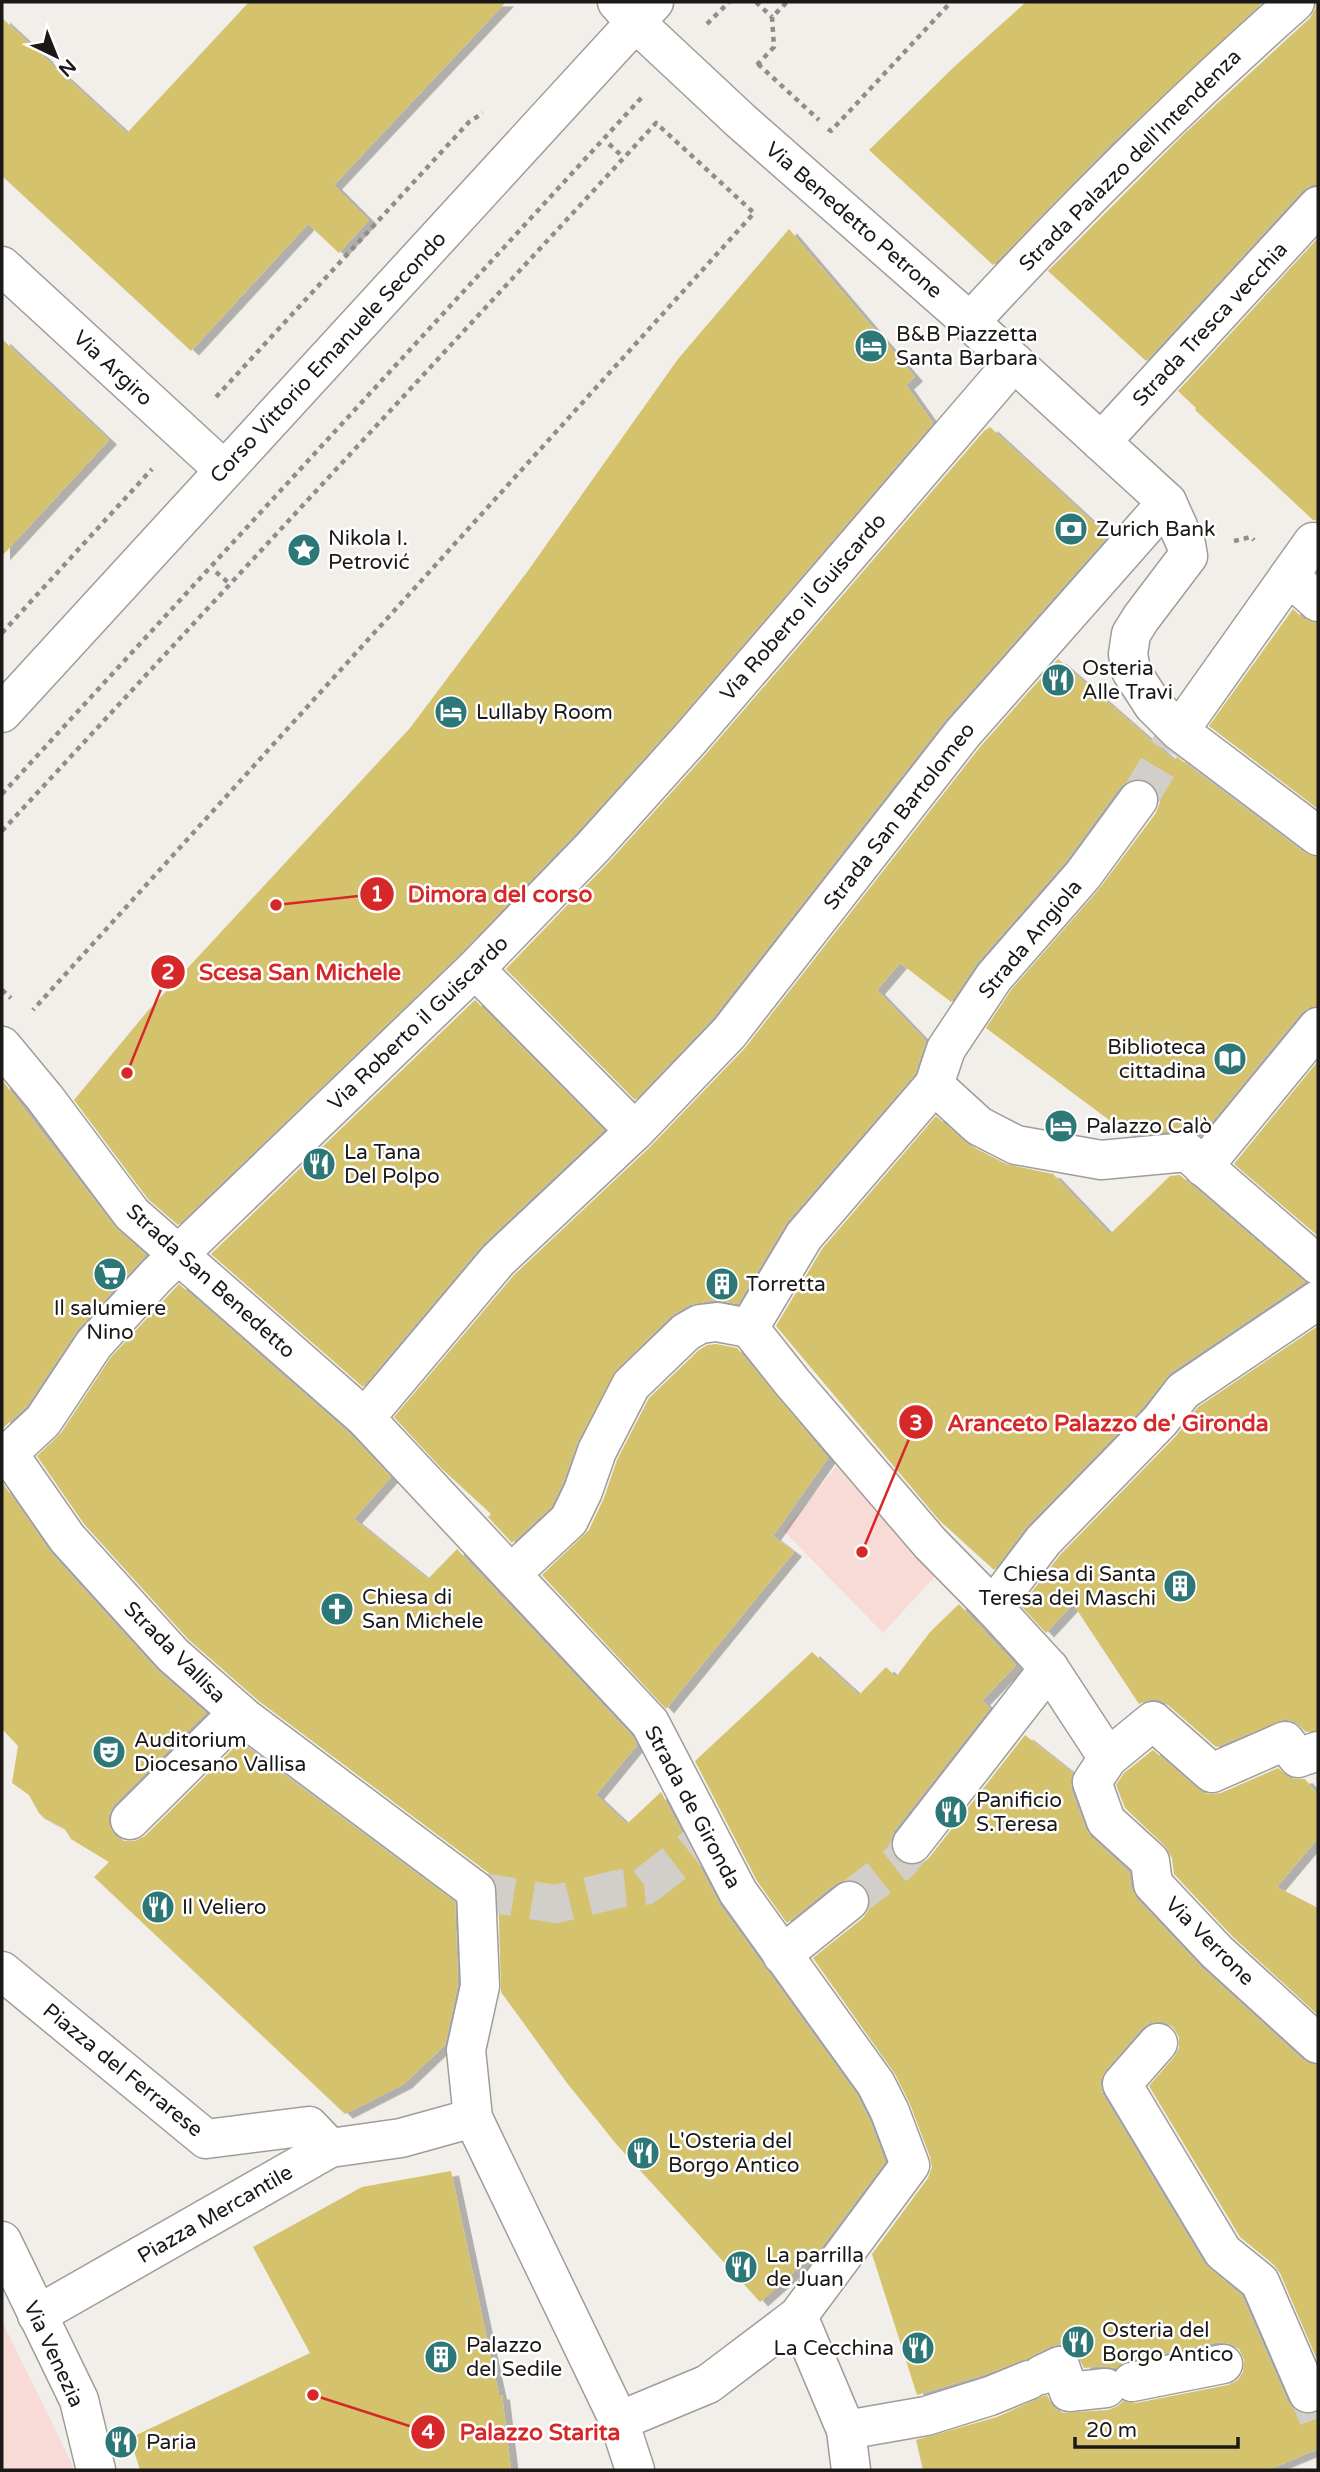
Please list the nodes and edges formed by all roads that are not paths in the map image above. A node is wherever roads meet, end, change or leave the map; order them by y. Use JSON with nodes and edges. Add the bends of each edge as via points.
{"nodes":[{"id":1,"x":1295,"y":2,"type":"edge"},
{"id":2,"x":635,"y":9,"type":"edge"},
{"id":3,"x":1316,"y":210,"type":"edge"},
{"id":4,"x":2,"y":266,"type":"edge"},
{"id":5,"x":970,"y":322,"type":"junction"},
{"id":6,"x":1014,"y":362,"type":"junction"},
{"id":7,"x":1101,"y":442,"type":"junction"},
{"id":8,"x":224,"y":470,"type":"junction"},
{"id":9,"x":1167,"y":502,"type":"junction"},
{"id":10,"x":1313,"y":542,"type":"dead end"},
{"id":11,"x":1289,"y":576,"type":"junction"},
{"id":12,"x":1318,"y":602,"type":"edge"},
{"id":13,"x":2,"y":713,"type":"edge"},
{"id":14,"x":1179,"y":730,"type":"junction"},
{"id":15,"x":1139,"y":800,"type":"tunnel mouth"},
{"id":16,"x":1318,"y":836,"type":"edge"},
{"id":17,"x":475,"y":968,"type":"junction"},
{"id":18,"x":1318,"y":1027,"type":"edge"},
{"id":19,"x":2,"y":1046,"type":"edge"},
{"id":20,"x":934,"y":1085,"type":"junction"},
{"id":21,"x":635,"y":1132,"type":"junction"},
{"id":22,"x":1195,"y":1159,"type":"junction"},
{"id":23,"x":178,"y":1256,"type":"junction"},
{"id":24,"x":1318,"y":1265,"type":"edge"},
{"id":25,"x":1318,"y":1300,"type":"edge"},
{"id":26,"x":749,"y":1328,"type":"junction"},
{"id":27,"x":365,"y":1418,"type":"junction"},
{"id":28,"x":5,"y":1456,"type":"edge"},
{"id":29,"x":512,"y":1574,"type":"junction"},
{"id":30,"x":982,"y":1595,"type":"junction"},
{"id":31,"x":1049,"y":1668,"type":"junction"},
{"id":32,"x":238,"y":1713,"type":"junction"},
{"id":33,"x":1318,"y":1751,"type":"edge"},
{"id":34,"x":1108,"y":1758,"type":"junction"},
{"id":35,"x":130,"y":1820,"type":"dead end"},
{"id":36,"x":912,"y":1844,"type":"tunnel mouth"},
{"id":37,"x":849,"y":1901,"type":"tunnel mouth"},
{"id":38,"x":782,"y":1955,"type":"junction"},
{"id":39,"x":2,"y":1971,"type":"edge"},
{"id":40,"x":1158,"y":2043,"type":"dead end"},
{"id":41,"x":1318,"y":2044,"type":"edge"},
{"id":42,"x":474,"y":2118,"type":"junction"},
{"id":43,"x":330,"y":2148,"type":"junction"},
{"id":44,"x":2,"y":2241,"type":"edge"},
{"id":45,"x":37,"y":2315,"type":"junction"},
{"id":46,"x":798,"y":2316,"type":"junction"},
{"id":47,"x":1223,"y":2364,"type":"dead end"},
{"id":48,"x":1308,"y":2392,"type":"tunnel mouth"},
{"id":49,"x":620,"y":2421,"type":"junction"},
{"id":50,"x":846,"y":2430,"type":"junction"},
{"id":51,"x":96,"y":2470,"type":"edge"},
{"id":52,"x":635,"y":2470,"type":"edge"},
{"id":53,"x":851,"y":2470,"type":"edge"}],
"edges":[{"from":1,"to":5,"type":"street","name":"Strada Palazzo dell'Intendenza","via":[[1213,74]]},
{"from":2,"to":5,"type":"street","name":"Via Benedetto Petrone","via":[[751,130]]},
{"from":2,"to":8,"type":"street","name":"Corso Vittorio Emanuele Secondo"},
{"from":3,"to":7,"type":"street","name":"Strada Tresca vecchia"},
{"from":4,"to":8,"type":"street","name":"Via Argiro"},
{"from":5,"to":6,"type":"street","name":"Via Benedetto Petrone"},
{"from":6,"to":7,"type":"street","name":"Via Benedetto Petrone"},
{"from":6,"to":17,"type":"street","name":"Via Roberto il Guiscardo","via":[[664,768]]},
{"from":7,"to":9,"type":"street","name":"Via Benedetto Petrone"},
{"from":8,"to":13,"type":"street","name":"Corso Vittorio Emanuele Secondo"},
{"from":9,"to":14,"type":"street","via":[[1188,556],[1131,634],[1128,654],[1139,686]]},
{"from":9,"to":21,"type":"street","name":"Strada San Bartolomeo","via":[[963,733],[729,1033]]},
{"from":10,"to":11,"type":"street"},
{"from":11,"to":12,"type":"street"},
{"from":11,"to":14,"type":"street"},
{"from":14,"to":16,"type":"street"},
{"from":15,"to":20,"type":"street","name":"Strada Angiola","via":[[1083,874],[994,977],[946,1049]]},
{"from":17,"to":21,"type":"street"},
{"from":17,"to":23,"type":"street","name":"Via Roberto il Guiscardo"},
{"from":18,"to":22,"type":"street"},
{"from":19,"to":23,"type":"street","name":"Strada San Benedetto","via":[[132,1214]]},
{"from":20,"to":22,"type":"street","via":[[979,1126],[1016,1145],[1101,1160]]},
{"from":20,"to":26,"type":"street","via":[[804,1236]]},
{"from":21,"to":27,"type":"street","via":[[498,1260]]},
{"from":22,"to":24,"type":"street"},
{"from":23,"to":27,"type":"street","name":"Strada San Benedetto"},
{"from":23,"to":28,"type":"street","name":"Via Roberto il Guiscardo","via":[[94,1343],[43,1421]]},
{"from":25,"to":30,"type":"street","via":[[1182,1391],[1160,1421],[1043,1541]]},
{"from":26,"to":29,"type":"street","via":[[700,1324],[631,1385],[569,1520]]},
{"from":26,"to":30,"type":"street","via":[[930,1543]]},
{"from":27,"to":29,"type":"street","name":"Strada San Benedetto"},
{"from":28,"to":32,"type":"street","name":"Strada Vallisa","via":[[67,1538],[173,1655]]},
{"from":29,"to":38,"type":"street","name":"Strada de Gironda","via":[[650,1723],[738,1892]]},
{"from":30,"to":31,"type":"street"},
{"from":31,"to":34,"type":"street"},
{"from":31,"to":36,"type":"street"},
{"from":32,"to":35,"type":"street"},
{"from":32,"to":42,"type":"street","name":"Strada Vallisa","via":[[476,1891],[480,1986],[466,2050]]},
{"from":33,"to":34,"type":"street","via":[[1298,1758],[1285,1741],[1212,1773],[1153,1721]]},
{"from":34,"to":41,"type":"street","name":"Via Verrone","via":[[1092,1782],[1106,1821],[1150,1860],[1153,1884],[1208,1942]]},
{"from":37,"to":38,"type":"street"},
{"from":38,"to":46,"type":"street","name":"Strada de Gironda","via":[[876,2084],[910,2165]]},
{"from":39,"to":43,"type":"street","name":"Piazza del Ferrarese","via":[[206,2139],[309,2126]]},
{"from":40,"to":48,"type":"street","via":[[1122,2084],[1223,2252],[1260,2282]]},
{"from":42,"to":43,"type":"street","name":"Piazza Mercantile","via":[[401,2138]]},
{"from":42,"to":49,"type":"street"},
{"from":43,"to":45,"type":"street","name":"Piazza Mercantile"},
{"from":44,"to":45,"type":"street","name":"Via Venezia"},
{"from":45,"to":51,"type":"street","name":"Via Venezia","via":[[79,2400]]},
{"from":46,"to":49,"type":"street","via":[[708,2384]]},
{"from":46,"to":50,"type":"street"},
{"from":47,"to":50,"type":"street","via":[[1069,2392],[1060,2367],[926,2416]]},
{"from":49,"to":52,"type":"street"},
{"from":50,"to":53,"type":"street"}]}
